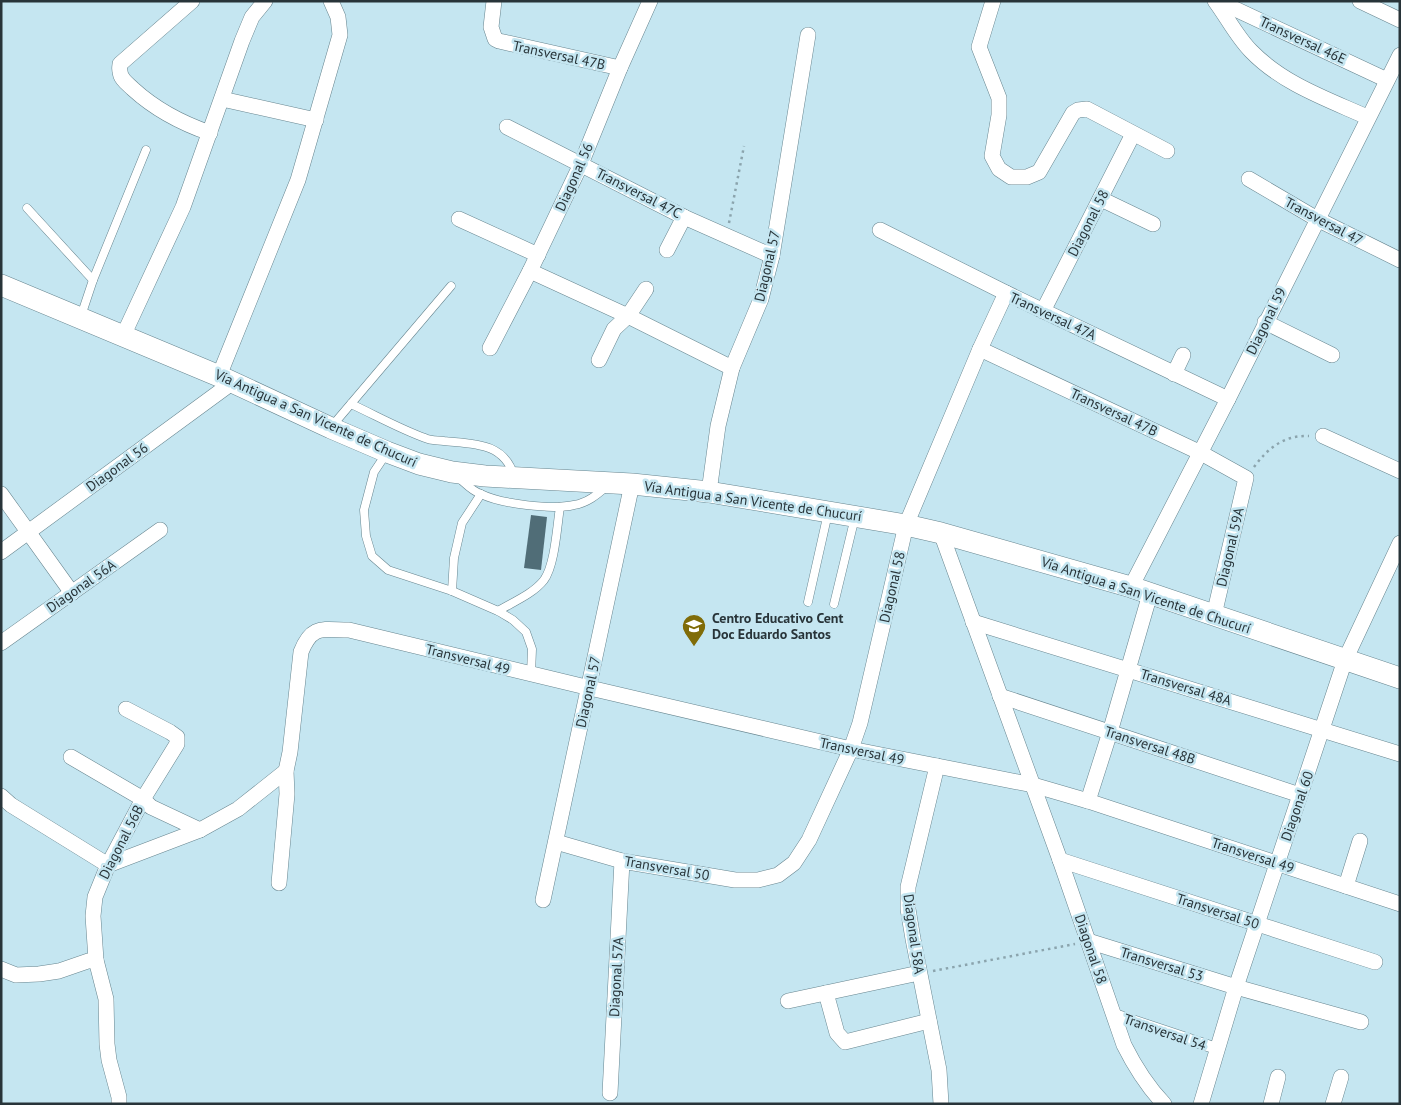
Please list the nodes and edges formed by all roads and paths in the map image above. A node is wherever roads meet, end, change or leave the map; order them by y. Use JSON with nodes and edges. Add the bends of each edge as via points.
{"nodes":[{"id":1,"x":192,"y":1,"type":"edge"},
{"id":2,"x":265,"y":1,"type":"edge"},
{"id":3,"x":331,"y":1,"type":"edge"},
{"id":4,"x":494,"y":1,"type":"edge"},
{"id":5,"x":650,"y":1,"type":"edge"},
{"id":6,"x":993,"y":1,"type":"edge"},
{"id":7,"x":1217,"y":1,"type":"edge"},
{"id":8,"x":1360,"y":1,"type":"edge"},
{"id":9,"x":1400,"y":20,"type":"edge"},
{"id":10,"x":808,"y":35,"type":"dead end"},
{"id":11,"x":1400,"y":54,"type":"edge"},
{"id":12,"x":620,"y":68,"type":"junction"},
{"id":13,"x":1393,"y":75,"type":"edge"},
{"id":14,"x":222,"y":100,"type":"junction"},
{"id":15,"x":1367,"y":117,"type":"junction"},
{"id":16,"x":316,"y":120,"type":"junction"},
{"id":17,"x":508,"y":127,"type":"dead end"},
{"id":18,"x":210,"y":134,"type":"junction"},
{"id":19,"x":1133,"y":134,"type":"junction"},
{"id":20,"x":744,"y":146,"type":"dead end"},
{"id":21,"x":146,"y":150,"type":"dead end"},
{"id":22,"x":1167,"y":151,"type":"dead end"},
{"id":23,"x":581,"y":164,"type":"junction"},
{"id":24,"x":1250,"y":179,"type":"dead end"},
{"id":25,"x":1101,"y":199,"type":"junction"},
{"id":26,"x":27,"y":208,"type":"dead end"},
{"id":27,"x":684,"y":217,"type":"junction"},
{"id":28,"x":459,"y":219,"type":"dead end"},
{"id":29,"x":1317,"y":219,"type":"junction"},
{"id":30,"x":1154,"y":224,"type":"dead end"},
{"id":31,"x":880,"y":230,"type":"dead end"},
{"id":32,"x":726,"y":234,"type":"junction"},
{"id":33,"x":666,"y":250,"type":"dead end"},
{"id":34,"x":538,"y":255,"type":"junction"},
{"id":35,"x":772,"y":256,"type":"junction"},
{"id":36,"x":1400,"y":260,"type":"edge"},
{"id":37,"x":530,"y":271,"type":"junction"},
{"id":38,"x":93,"y":280,"type":"junction"},
{"id":39,"x":1,"y":285,"type":"edge"},
{"id":40,"x":451,"y":286,"type":"dead end"},
{"id":41,"x":646,"y":289,"type":"dead end"},
{"id":42,"x":1006,"y":293,"type":"junction"},
{"id":43,"x":1043,"y":311,"type":"junction"},
{"id":44,"x":628,"y":316,"type":"junction"},
{"id":45,"x":80,"y":318,"type":"junction"},
{"id":46,"x":1265,"y":322,"type":"junction"},
{"id":47,"x":123,"y":336,"type":"junction"},
{"id":48,"x":490,"y":348,"type":"dead end"},
{"id":49,"x":980,"y":349,"type":"junction"},
{"id":50,"x":1332,"y":354,"type":"dead end"},
{"id":51,"x":1183,"y":355,"type":"dead end"},
{"id":52,"x":599,"y":360,"type":"dead end"},
{"id":53,"x":732,"y":368,"type":"junction"},
{"id":54,"x":1174,"y":374,"type":"junction"},
{"id":55,"x":226,"y":379,"type":"junction"},
{"id":56,"x":1228,"y":399,"type":"junction"},
{"id":57,"x":351,"y":404,"type":"junction"},
{"id":58,"x":331,"y":428,"type":"junction"},
{"id":59,"x":1323,"y":436,"type":"joint"},
{"id":60,"x":387,"y":452,"type":"junction"},
{"id":61,"x":1201,"y":453,"type":"junction"},
{"id":62,"x":1400,"y":471,"type":"edge"},
{"id":63,"x":452,"y":472,"type":"junction"},
{"id":64,"x":514,"y":478,"type":"junction"},
{"id":65,"x":1246,"y":478,"type":"junction"},
{"id":66,"x":610,"y":483,"type":"junction"},
{"id":67,"x":632,"y":484,"type":"junction"},
{"id":68,"x":709,"y":492,"type":"junction"},
{"id":69,"x":1,"y":494,"type":"edge"},
{"id":70,"x":481,"y":494,"type":"junction"},
{"id":71,"x":560,"y":507,"type":"junction"},
{"id":72,"x":829,"y":511,"type":"junction"},
{"id":73,"x":856,"y":516,"type":"junction"},
{"id":74,"x":906,"y":525,"type":"junction"},
{"id":75,"x":160,"y":530,"type":"dead end"},
{"id":76,"x":28,"y":532,"type":"junction"},
{"id":77,"x":940,"y":532,"type":"junction"},
{"id":78,"x":1399,"y":546,"type":"edge"},
{"id":79,"x":1,"y":552,"type":"edge"},
{"id":80,"x":1141,"y":590,"type":"junction"},
{"id":81,"x":452,"y":591,"type":"junction"},
{"id":82,"x":72,"y":593,"type":"junction"},
{"id":83,"x":808,"y":602,"type":"dead end"},
{"id":84,"x":834,"y":604,"type":"dead end"},
{"id":85,"x":498,"y":611,"type":"junction"},
{"id":86,"x":1214,"y":615,"type":"junction"},
{"id":87,"x":972,"y":622,"type":"junction"},
{"id":88,"x":1,"y":643,"type":"edge"},
{"id":89,"x":1345,"y":660,"type":"junction"},
{"id":90,"x":1128,"y":670,"type":"junction"},
{"id":91,"x":531,"y":674,"type":"junction"},
{"id":92,"x":1400,"y":678,"type":"edge"},
{"id":93,"x":590,"y":688,"type":"junction"},
{"id":94,"x":1000,"y":696,"type":"junction"},
{"id":95,"x":126,"y":709,"type":"dead end"},
{"id":96,"x":1323,"y":729,"type":"junction"},
{"id":97,"x":1110,"y":732,"type":"junction"},
{"id":98,"x":851,"y":749,"type":"junction"},
{"id":99,"x":1400,"y":754,"type":"edge"},
{"id":100,"x":71,"y":757,"type":"dead end"},
{"id":101,"x":937,"y":766,"type":"junction"},
{"id":102,"x":286,"y":771,"type":"junction"},
{"id":103,"x":1033,"y":785,"type":"junction"},
{"id":104,"x":1300,"y":795,"type":"junction"},
{"id":105,"x":1,"y":796,"type":"edge"},
{"id":106,"x":143,"y":799,"type":"junction"},
{"id":107,"x":1088,"y":801,"type":"junction"},
{"id":108,"x":200,"y":830,"type":"junction"},
{"id":109,"x":1360,"y":840,"type":"dead end"},
{"id":110,"x":556,"y":842,"type":"junction"},
{"id":111,"x":622,"y":860,"type":"junction"},
{"id":112,"x":1060,"y":860,"type":"junction"},
{"id":113,"x":1277,"y":863,"type":"junction"},
{"id":114,"x":108,"y":864,"type":"junction"},
{"id":115,"x":778,"y":875,"type":"joint"},
{"id":116,"x":279,"y":883,"type":"dead end"},
{"id":117,"x":1346,"y":886,"type":"junction"},
{"id":118,"x":543,"y":900,"type":"dead end"},
{"id":119,"x":1400,"y":904,"type":"edge"},
{"id":120,"x":1258,"y":925,"type":"junction"},
{"id":121,"x":1088,"y":941,"type":"junction"},
{"id":122,"x":96,"y":955,"type":"junction"},
{"id":123,"x":1375,"y":962,"type":"dead end"},
{"id":124,"x":1,"y":968,"type":"edge"},
{"id":125,"x":919,"y":974,"type":"junction"},
{"id":126,"x":1236,"y":987,"type":"junction"},
{"id":127,"x":826,"y":993,"type":"junction"},
{"id":128,"x":788,"y":1001,"type":"dead end"},
{"id":129,"x":1113,"y":1014,"type":"junction"},
{"id":130,"x":929,"y":1021,"type":"junction"},
{"id":131,"x":1361,"y":1022,"type":"dead end"},
{"id":132,"x":1218,"y":1049,"type":"junction"},
{"id":133,"x":1278,"y":1077,"type":"dead end"},
{"id":134,"x":1341,"y":1077,"type":"dead end"},
{"id":135,"x":610,"y":1094,"type":"dead end"},
{"id":136,"x":119,"y":1104,"type":"edge"},
{"id":137,"x":941,"y":1104,"type":"edge"},
{"id":138,"x":1164,"y":1104,"type":"edge"},
{"id":139,"x":1201,"y":1104,"type":"edge"},
{"id":140,"x":1270,"y":1104,"type":"edge"},
{"id":141,"x":1333,"y":1104,"type":"edge"}],
"edges":[{"from":1,"to":18,"type":"street","via":[[120,64],[120,72],[123,80],[167,115]]},
{"from":2,"to":14,"type":"street","via":[[252,17]]},
{"from":3,"to":16,"type":"street","via":[[338,17],[340,35]]},
{"from":4,"to":12,"type":"street","name":"Transversal 47B","via":[[491,27],[495,39]]},
{"from":5,"to":12,"type":"street","name":"Diagonal 56"},
{"from":6,"to":19,"type":"street","via":[[979,47],[999,98],[992,156],[1000,169],[1011,177],[1027,177],[1039,172],[1073,113],[1078,110],[1087,109]]},
{"from":7,"to":13,"type":"street","name":"Transversal 46E"},
{"from":7,"to":15,"type":"street","via":[[1250,51],[1280,76]]},
{"from":8,"to":9,"type":"street"},
{"from":10,"to":35,"type":"street","name":"Diagonal 57"},
{"from":11,"to":13,"type":"street","name":"Diagonal 59"},
{"from":12,"to":23,"type":"street","name":"Diagonal 56"},
{"from":13,"to":15,"type":"street","name":"Diagonal 59"},
{"from":14,"to":16,"type":"street"},
{"from":14,"to":18,"type":"street"},
{"from":15,"to":29,"type":"street","name":"Diagonal 59"},
{"from":16,"to":55,"type":"street","via":[[298,180]]},
{"from":17,"to":23,"type":"street","name":"Transversal 47C"},
{"from":18,"to":47,"type":"street","via":[[183,207]]},
{"from":19,"to":22,"type":"street"},
{"from":19,"to":25,"type":"street","name":"Diagonal 58"},
{"from":20,"to":32,"type":"path"},
{"from":21,"to":38,"type":"lane"},
{"from":23,"to":27,"type":"street","name":"Transversal 47C"},
{"from":23,"to":34,"type":"street","name":"Diagonal 56"},
{"from":24,"to":29,"type":"street","name":"Transversal 47"},
{"from":25,"to":30,"type":"street"},
{"from":25,"to":43,"type":"street","name":"Diagonal 58"},
{"from":26,"to":38,"type":"lane"},
{"from":27,"to":32,"type":"street","name":"Transversal 47C"},
{"from":27,"to":33,"type":"street"},
{"from":28,"to":34,"type":"street"},
{"from":29,"to":36,"type":"street","name":"Transversal 47"},
{"from":29,"to":46,"type":"street","name":"Diagonal 59"},
{"from":31,"to":42,"type":"street","name":"Transversal 47A"},
{"from":32,"to":35,"type":"street","name":"Transversal 47C"},
{"from":34,"to":37,"type":"street","name":"Diagonal 56"},
{"from":35,"to":53,"type":"street","name":"Diagonal 57","via":[[760,299]]},
{"from":37,"to":44,"type":"street"},
{"from":37,"to":48,"type":"street","name":"Diagonal 56"},
{"from":38,"to":45,"type":"lane"},
{"from":39,"to":45,"type":"main road","name":"Vía Antigua a San Vicente de Chucurí"},
{"from":40,"to":57,"type":"lane"},
{"from":41,"to":44,"type":"street"},
{"from":42,"to":43,"type":"street","name":"Transversal 47A"},
{"from":42,"to":49,"type":"street","name":"Diagonal 58"},
{"from":43,"to":54,"type":"street","name":"Transversal 47A"},
{"from":44,"to":52,"type":"street","via":[[614,329]]},
{"from":44,"to":53,"type":"street"},
{"from":45,"to":47,"type":"main road","name":"Vía Antigua a San Vicente de Chucurí"},
{"from":46,"to":50,"type":"street"},
{"from":46,"to":56,"type":"street","name":"Diagonal 59"},
{"from":47,"to":55,"type":"main road","name":"Vía Antigua a San Vicente de Chucurí"},
{"from":49,"to":61,"type":"street","name":"Transversal 47B"},
{"from":49,"to":74,"type":"street","name":"Diagonal 58"},
{"from":51,"to":54,"type":"street"},
{"from":53,"to":68,"type":"street","name":"Diagonal 57","via":[[718,426]]},
{"from":54,"to":56,"type":"street","name":"Transversal 47A"},
{"from":55,"to":58,"type":"main road","name":"Vía Antigua a San Vicente de Chucurí"},
{"from":55,"to":76,"type":"street","name":"Diagonal 56"},
{"from":56,"to":61,"type":"street","name":"Diagonal 59"},
{"from":57,"to":58,"type":"lane"},
{"from":57,"to":64,"type":"lane","via":[[426,439],[493,449],[508,462]]},
{"from":58,"to":60,"type":"main road","name":"Vía Antigua a San Vicente de Chucurí"},
{"from":59,"to":62,"type":"street"},
{"from":59,"to":65,"type":"path","via":[[1299,435],[1278,442],[1262,456]]},
{"from":60,"to":63,"type":"main road","name":"Vía Antigua a San Vicente de Chucurí"},
{"from":60,"to":81,"type":"lane","via":[[374,472],[364,510],[372,556],[388,570]]},
{"from":61,"to":65,"type":"street","name":"Transversal 47B"},
{"from":61,"to":80,"type":"street","name":"Diagonal 59"},
{"from":63,"to":64,"type":"main road","name":"Vía Antigua a San Vicente de Chucurí"},
{"from":63,"to":70,"type":"lane"},
{"from":64,"to":66,"type":"main road","name":"Vía Antigua a San Vicente de Chucurí"},
{"from":65,"to":86,"type":"street","name":"Diagonal 59A"},
{"from":66,"to":67,"type":"main road","name":"Vía Antigua a San Vicente de Chucurí"},
{"from":66,"to":71,"type":"lane","via":[[588,500]]},
{"from":67,"to":68,"type":"main road","name":"Vía Antigua a San Vicente de Chucurí"},
{"from":67,"to":93,"type":"street","name":"Diagonal 57"},
{"from":68,"to":72,"type":"main road","name":"Vía Antigua a San Vicente de Chucurí"},
{"from":69,"to":76,"type":"street"},
{"from":70,"to":71,"type":"lane","via":[[517,504]]},
{"from":70,"to":81,"type":"lane","via":[[462,524],[454,558]]},
{"from":71,"to":85,"type":"lane","via":[[550,566],[544,580]]},
{"from":72,"to":73,"type":"main road","name":"Vía Antigua a San Vicente de Chucurí"},
{"from":72,"to":83,"type":"lane"},
{"from":73,"to":74,"type":"main road","name":"Vía Antigua a San Vicente de Chucurí"},
{"from":73,"to":84,"type":"lane"},
{"from":74,"to":77,"type":"main road","name":"Vía Antigua a San Vicente de Chucurí"},
{"from":74,"to":98,"type":"street","name":"Diagonal 58","via":[[860,723]]},
{"from":75,"to":82,"type":"street","name":"Diagonal 56A"},
{"from":76,"to":79,"type":"street","name":"Diagonal 56"},
{"from":76,"to":82,"type":"street"},
{"from":77,"to":80,"type":"main road","name":"Vía Antigua a San Vicente de Chucurí"},
{"from":77,"to":87,"type":"street","name":"Diagonal 58"},
{"from":78,"to":89,"type":"street","name":"Diagonal 60"},
{"from":80,"to":86,"type":"main road","name":"Vía Antigua a San Vicente de Chucurí"},
{"from":80,"to":90,"type":"street","name":"Diagonal 59"},
{"from":81,"to":85,"type":"lane"},
{"from":82,"to":88,"type":"street","name":"Diagonal 56A"},
{"from":85,"to":91,"type":"lane","via":[[526,632],[532,649]]},
{"from":86,"to":89,"type":"main road","name":"Vía Antigua a San Vicente de Chucurí"},
{"from":87,"to":90,"type":"street","name":"Transversal 48A"},
{"from":87,"to":94,"type":"street","name":"Diagonal 58"},
{"from":89,"to":92,"type":"main road","name":"Vía Antigua a San Vicente de Chucurí"},
{"from":89,"to":96,"type":"street","name":"Diagonal 60"},
{"from":90,"to":96,"type":"street","name":"Transversal 48A"},
{"from":90,"to":97,"type":"street","name":"Diagonal 59"},
{"from":91,"to":93,"type":"street","name":"Transversal 49"},
{"from":91,"to":102,"type":"street","name":"Transversal 49","via":[[349,630],[316,630],[306,638],[301,652]]},
{"from":93,"to":98,"type":"street","name":"Transversal 49"},
{"from":93,"to":110,"type":"street","name":"Diagonal 57"},
{"from":94,"to":97,"type":"street","name":"Transversal 48B"},
{"from":94,"to":103,"type":"street","name":"Diagonal 58"},
{"from":95,"to":106,"type":"street","name":"Diagonal 56B","via":[[177,737],[177,744]]},
{"from":96,"to":99,"type":"street","name":"Transversal 48A"},
{"from":96,"to":104,"type":"street","name":"Diagonal 60"},
{"from":97,"to":104,"type":"street","name":"Transversal 48B"},
{"from":97,"to":107,"type":"street","name":"Diagonal 59"},
{"from":98,"to":101,"type":"street","name":"Transversal 49"},
{"from":98,"to":115,"type":"street","name":"Diagonal 58","via":[[809,840],[794,863]]},
{"from":100,"to":106,"type":"street"},
{"from":101,"to":103,"type":"street","name":"Transversal 49"},
{"from":101,"to":125,"type":"street","name":"Diagonal 58A","via":[[908,887],[908,909]]},
{"from":102,"to":108,"type":"street","via":[[238,809]]},
{"from":102,"to":116,"type":"street"},
{"from":103,"to":107,"type":"street","name":"Transversal 49"},
{"from":103,"to":112,"type":"street","name":"Diagonal 58"},
{"from":104,"to":113,"type":"street","name":"Diagonal 60"},
{"from":105,"to":114,"type":"street","via":[[10,805]]},
{"from":106,"to":108,"type":"street","via":[[151,807]]},
{"from":106,"to":114,"type":"street","name":"Diagonal 56B"},
{"from":107,"to":113,"type":"street","name":"Transversal 49"},
{"from":108,"to":114,"type":"street"},
{"from":109,"to":117,"type":"street"},
{"from":110,"to":111,"type":"street","name":"Transversal 50"},
{"from":110,"to":118,"type":"street","name":"Diagonal 57"},
{"from":111,"to":115,"type":"street","name":"Transversal 50","via":[[735,880],[758,880]]},
{"from":111,"to":135,"type":"street","name":"Diagonal 57A"},
{"from":112,"to":120,"type":"street","name":"Transversal 50"},
{"from":112,"to":121,"type":"street","name":"Diagonal 58"},
{"from":113,"to":117,"type":"street","name":"Transversal 49"},
{"from":113,"to":120,"type":"street","name":"Diagonal 60"},
{"from":114,"to":122,"type":"street","name":"Diagonal 56B","via":[[95,897]]},
{"from":117,"to":119,"type":"street","name":"Transversal 49"},
{"from":120,"to":123,"type":"street","name":"Transversal 50"},
{"from":120,"to":126,"type":"street","name":"Diagonal 60"},
{"from":121,"to":125,"type":"path"},
{"from":121,"to":126,"type":"street","name":"Transversal 53"},
{"from":121,"to":129,"type":"street","name":"Diagonal 58"},
{"from":122,"to":124,"type":"street","via":[[59,971],[39,974],[16,975]]},
{"from":122,"to":136,"type":"street","name":"Diagonal 56B","via":[[106,999],[107,1044]]},
{"from":125,"to":127,"type":"street"},
{"from":125,"to":130,"type":"street","name":"Diagonal 58A"},
{"from":126,"to":131,"type":"street"},
{"from":126,"to":132,"type":"street","name":"Diagonal 60"},
{"from":127,"to":128,"type":"street"},
{"from":127,"to":130,"type":"street","via":[[838,1033],[845,1042]]},
{"from":129,"to":132,"type":"street","name":"Transversal 54"},
{"from":129,"to":138,"type":"street","name":"Diagonal 58","via":[[1138,1071]]},
{"from":130,"to":137,"type":"street","name":"Diagonal 58A","via":[[939,1070]]},
{"from":132,"to":139,"type":"street","name":"Diagonal 60"},
{"from":133,"to":140,"type":"street"},
{"from":134,"to":141,"type":"street"}]}
